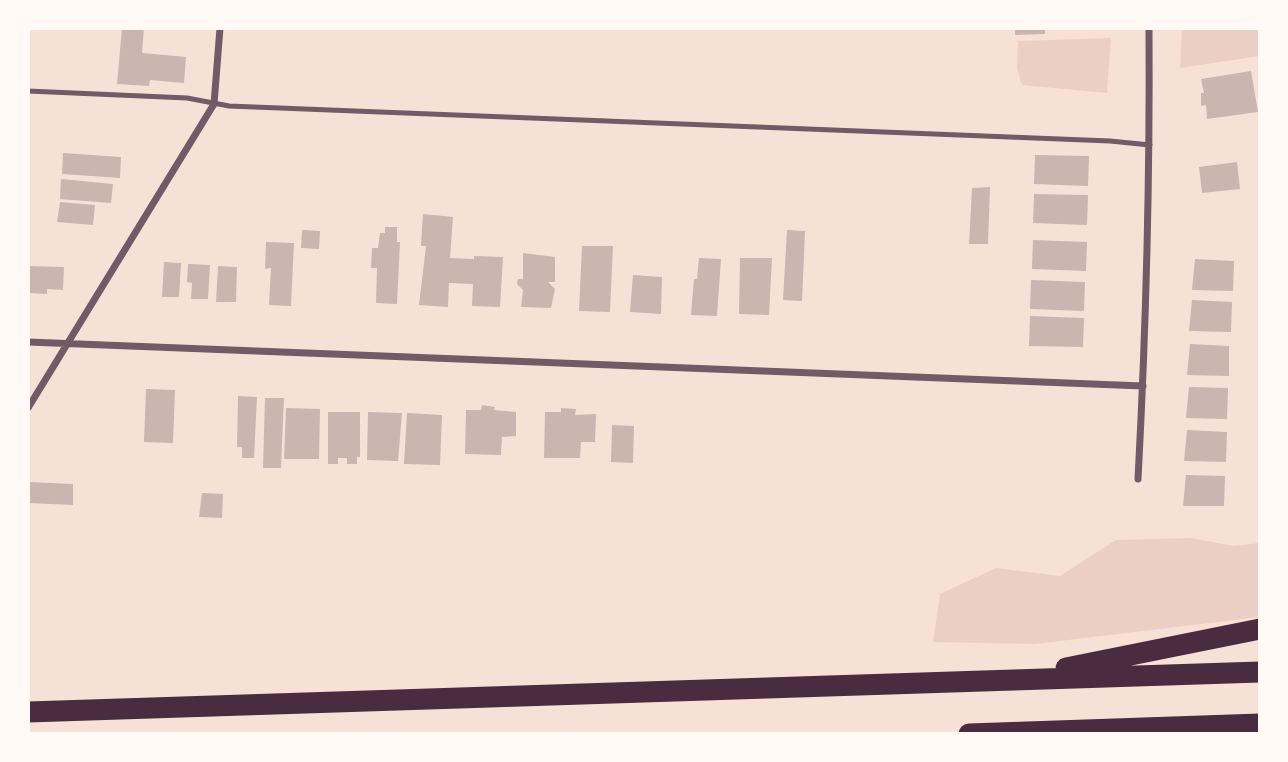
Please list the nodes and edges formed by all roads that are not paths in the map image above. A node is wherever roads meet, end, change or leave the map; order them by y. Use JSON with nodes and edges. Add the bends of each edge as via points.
{"nodes":[{"id":1,"x":220,"y":28,"type":"edge"},
{"id":2,"x":1149,"y":28,"type":"edge"},
{"id":3,"x":28,"y":91,"type":"edge"},
{"id":4,"x":214,"y":104,"type":"junction"},
{"id":5,"x":1150,"y":145,"type":"junction"},
{"id":6,"x":28,"y":342,"type":"edge"},
{"id":7,"x":67,"y":344,"type":"junction"},
{"id":8,"x":1143,"y":386,"type":"junction"},
{"id":9,"x":28,"y":408,"type":"edge"},
{"id":10,"x":1138,"y":479,"type":"dead end"},
{"id":11,"x":1260,"y":629,"type":"edge"},
{"id":12,"x":1260,"y":672,"type":"edge"},
{"id":13,"x":1006,"y":681,"type":"junction"},
{"id":14,"x":28,"y":712,"type":"edge"},
{"id":15,"x":1260,"y":724,"type":"edge"},
{"id":16,"x":969,"y":734,"type":"edge"}],
"edges":[{"from":1,"to":4,"type":"street"},
{"from":2,"to":5,"type":"street"},
{"from":3,"to":4,"type":"lane","via":[[187,98]]},
{"from":4,"to":5,"type":"lane"},
{"from":4,"to":7,"type":"street"},
{"from":5,"to":8,"type":"street"},
{"from":6,"to":7,"type":"street"},
{"from":7,"to":8,"type":"street"},
{"from":7,"to":9,"type":"street"},
{"from":8,"to":10,"type":"street"},
{"from":11,"to":13,"type":"highway"},
{"from":12,"to":13,"type":"highway"},
{"from":13,"to":14,"type":"highway"},
{"from":15,"to":16,"type":"highway"}]}
